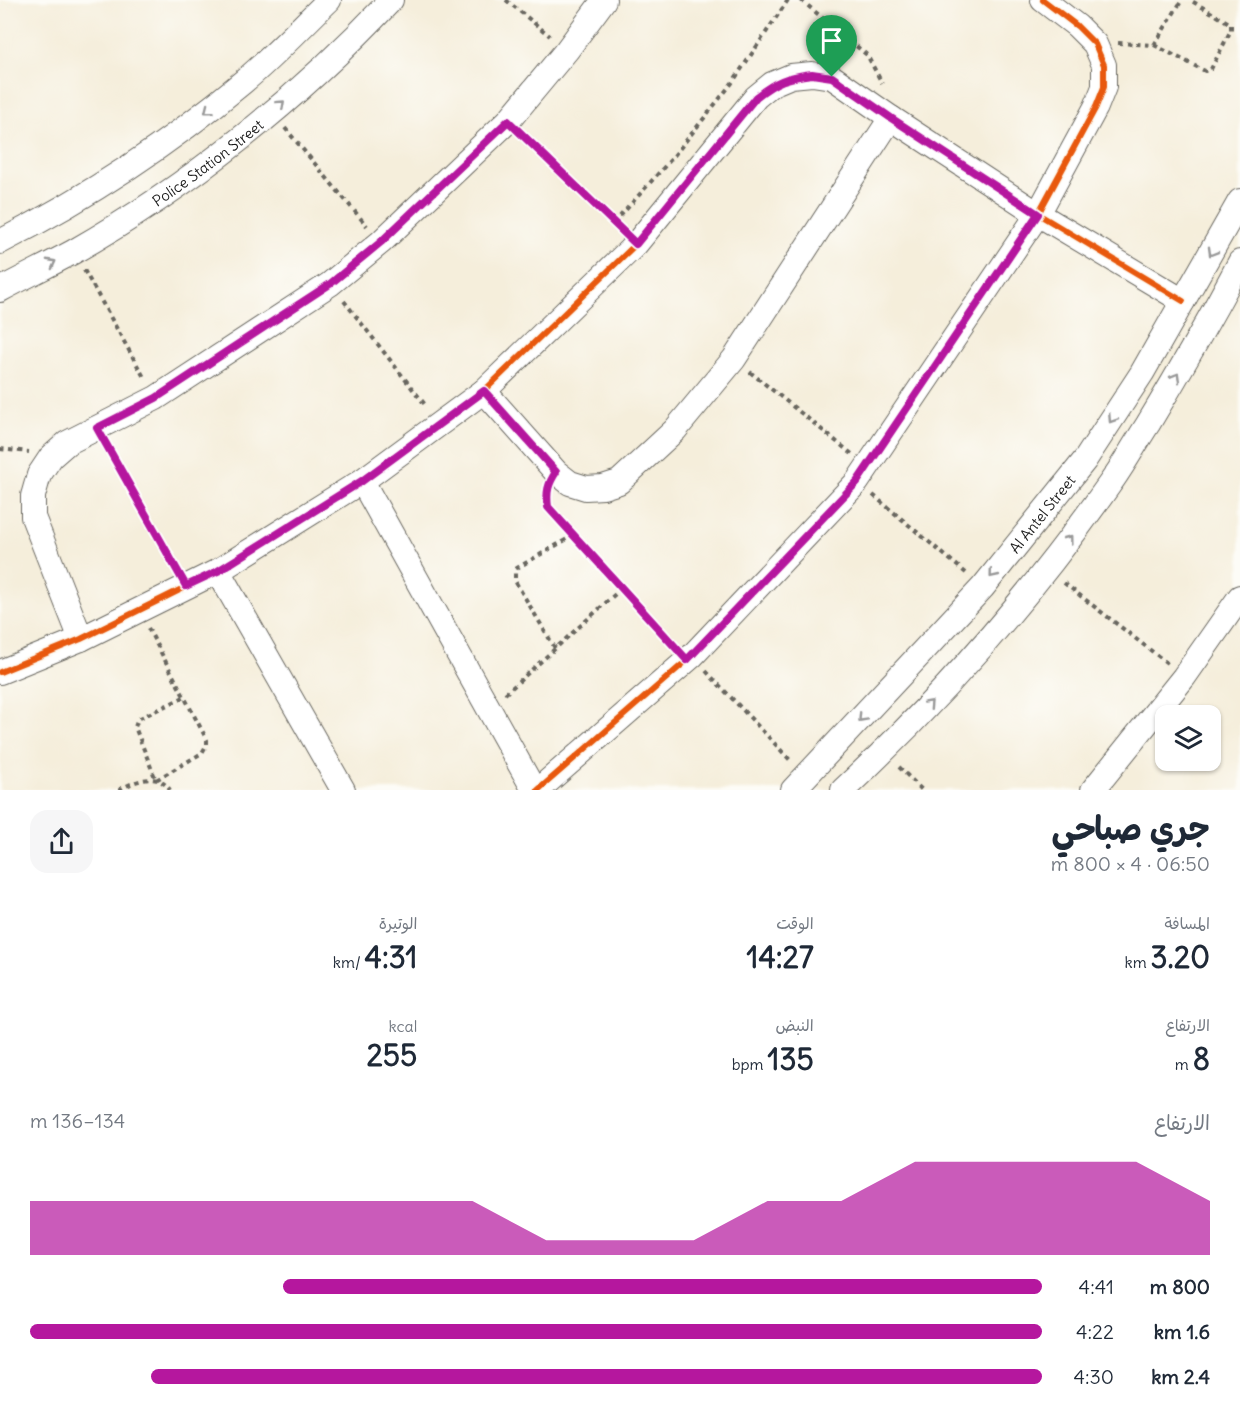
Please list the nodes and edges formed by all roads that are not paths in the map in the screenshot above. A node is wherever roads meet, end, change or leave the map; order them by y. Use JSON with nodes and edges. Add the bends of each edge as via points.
{"nodes":[{"id":1,"x":329,"y":0,"type":"edge"},
{"id":2,"x":391,"y":0,"type":"edge"},
{"id":3,"x":604,"y":0,"type":"edge"},
{"id":4,"x":1043,"y":0,"type":"edge"},
{"id":5,"x":891,"y":118,"type":"junction"},
{"id":6,"x":1240,"y":201,"type":"edge"},
{"id":7,"x":1038,"y":214,"type":"junction"},
{"id":8,"x":0,"y":242,"type":"edge"},
{"id":9,"x":1240,"y":262,"type":"edge"},
{"id":10,"x":0,"y":290,"type":"edge"},
{"id":11,"x":1231,"y":300,"type":"edge"},
{"id":12,"x":1183,"y":301,"type":"junction"},
{"id":13,"x":484,"y":391,"type":"junction"},
{"id":14,"x":362,"y":481,"type":"junction"},
{"id":15,"x":218,"y":571,"type":"junction"},
{"id":16,"x":1240,"y":597,"type":"edge"},
{"id":17,"x":81,"y":639,"type":"junction"},
{"id":18,"x":0,"y":672,"type":"edge"},
{"id":19,"x":800,"y":784,"type":"edge"},
{"id":20,"x":343,"y":790,"type":"edge"},
{"id":21,"x":536,"y":790,"type":"edge"},
{"id":22,"x":843,"y":790,"type":"edge"},
{"id":23,"x":1093,"y":790,"type":"edge"}],
"edges":[{"from":1,"to":8,"type":"street","one_way":true,"via":[[244,81],[173,136],[99,186]]},
{"from":10,"to":2,"type":"street","name":"Police Station Street","one_way":true,"via":[[74,251],[209,163],[331,60]]},
{"from":3,"to":17,"type":"street","via":[[508,121],[381,242],[330,284],[156,398],[67,443],[51,457],[39,475],[33,496],[33,518]]},
{"from":4,"to":7,"type":"street","via":[[1095,44],[1104,65],[1104,87]]},
{"from":5,"to":7,"type":"street"},
{"from":5,"to":13,"type":"street","via":[[832,77],[791,76],[772,84],[756,97],[636,244]]},
{"from":5,"to":13,"type":"street","via":[[734,359],[675,430],[619,482],[586,488],[570,483]]},
{"from":6,"to":12,"type":"street","name":"Al Antel Street","one_way":true},
{"from":7,"to":12,"type":"street"},
{"from":7,"to":21,"type":"street","via":[[863,475],[690,658]]},
{"from":9,"to":11,"type":"street"},
{"from":22,"to":11,"type":"street","one_way":true,"via":[[966,664],[1046,570],[1110,484]]},
{"from":12,"to":19,"type":"street","name":"Al Antel Street","one_way":true,"via":[[1085,460],[982,587]]},
{"from":13,"to":14,"type":"street"},
{"from":14,"to":15,"type":"street"},
{"from":14,"to":21,"type":"street"},
{"from":15,"to":17,"type":"street"},
{"from":15,"to":20,"type":"street"},
{"from":16,"to":23,"type":"street","via":[[1184,677]]},
{"from":17,"to":18,"type":"street"}]}
